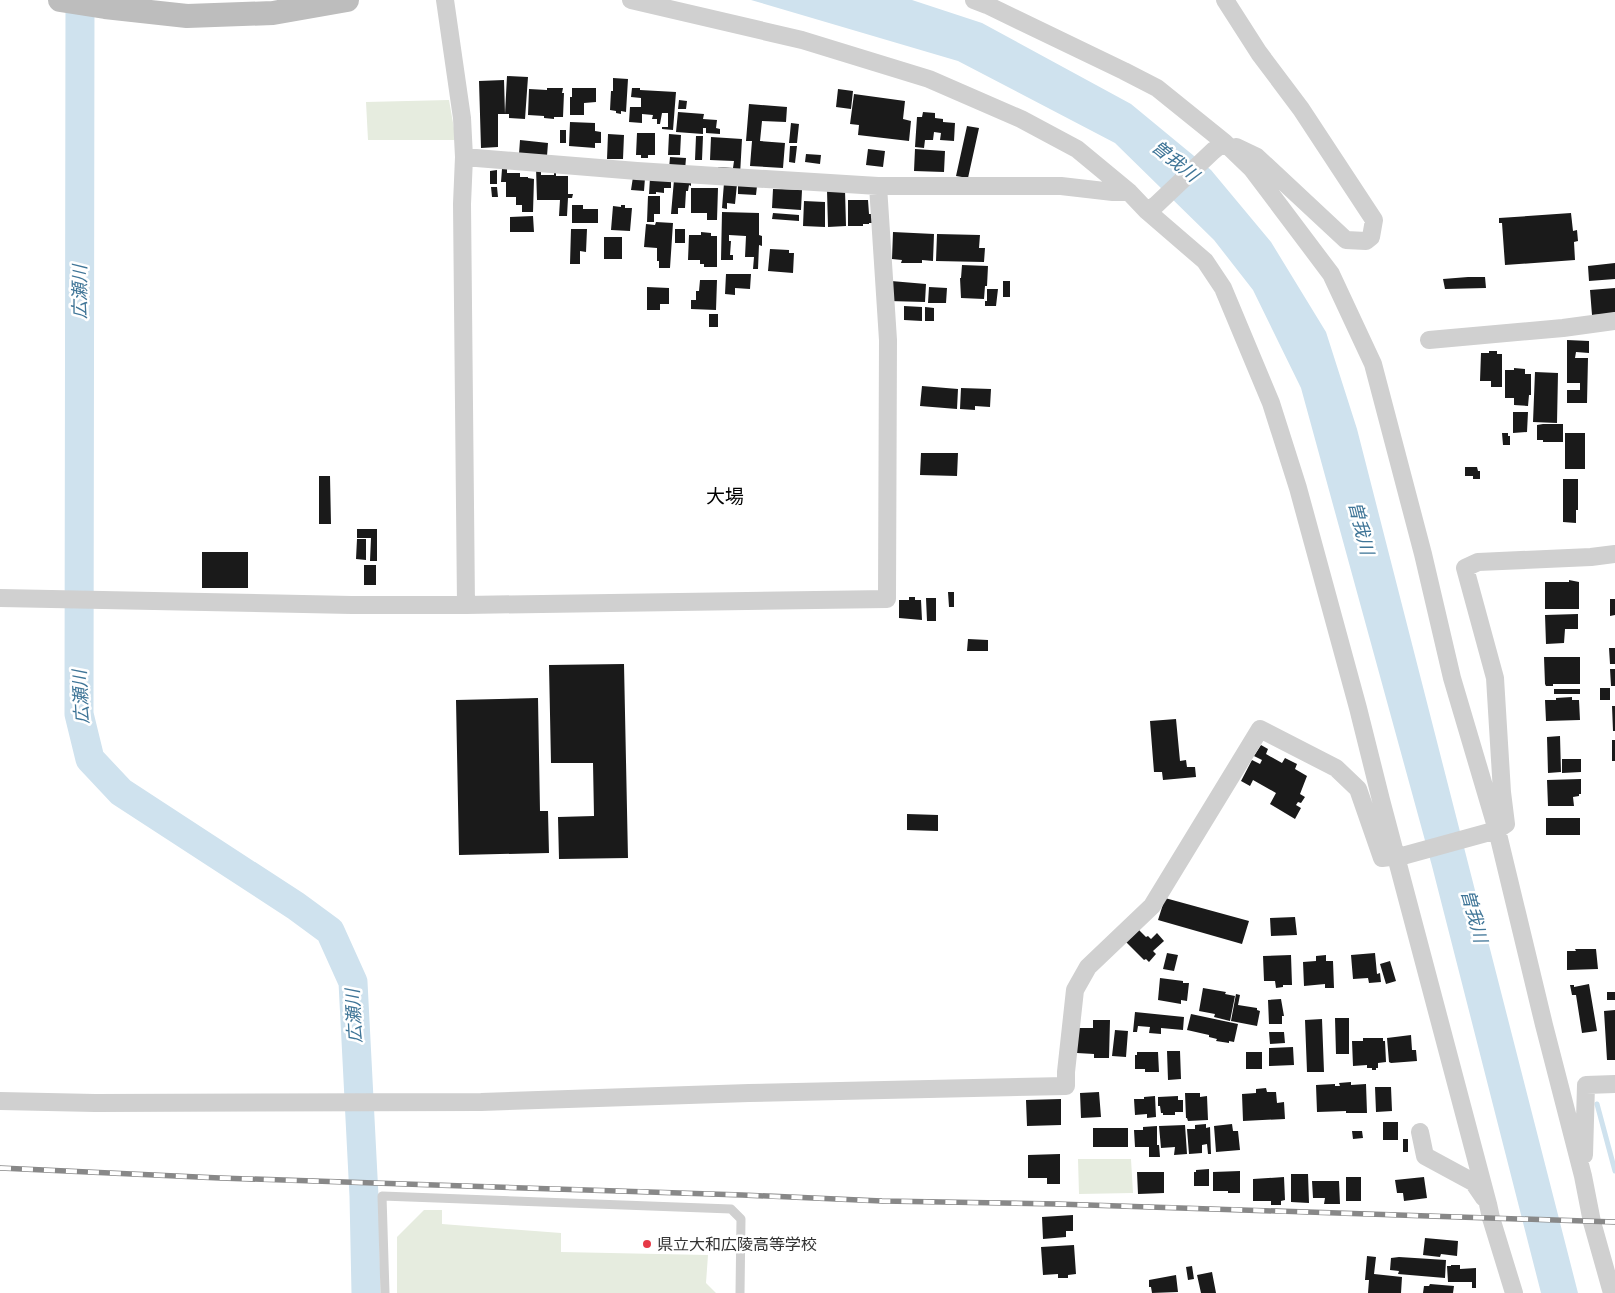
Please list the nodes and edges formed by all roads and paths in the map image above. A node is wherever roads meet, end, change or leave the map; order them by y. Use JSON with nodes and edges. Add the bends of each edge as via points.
{"nodes":[{"id":1,"x":347,"y":0,"type":"edge"},
{"id":2,"x":444,"y":0,"type":"edge"},
{"id":3,"x":631,"y":0,"type":"edge"},
{"id":4,"x":974,"y":0,"type":"edge"},
{"id":5,"x":1225,"y":0,"type":"edge"},
{"id":6,"x":62,"y":1,"type":"edge"},
{"id":7,"x":1219,"y":146,"type":"junction"},
{"id":8,"x":464,"y":157,"type":"junction"},
{"id":9,"x":878,"y":186,"type":"junction"},
{"id":10,"x":1129,"y":192,"type":"junction"},
{"id":11,"x":1152,"y":208,"type":"junction"},
{"id":12,"x":1615,"y":321,"type":"edge"},
{"id":13,"x":1429,"y":340,"type":"dead end"},
{"id":14,"x":1615,"y":554,"type":"edge"},
{"id":15,"x":0,"y":598,"type":"edge"},
{"id":16,"x":466,"y":606,"type":"junction"},
{"id":17,"x":1493,"y":831,"type":"junction"},
{"id":18,"x":1401,"y":856,"type":"junction"},
{"id":19,"x":1615,"y":1084,"type":"edge"},
{"id":20,"x":0,"y":1100,"type":"edge"},
{"id":21,"x":1420,"y":1132,"type":"dead end"},
{"id":22,"x":1583,"y":1176,"type":"junction"},
{"id":23,"x":1488,"y":1204,"type":"junction"},
{"id":24,"x":385,"y":1293,"type":"edge"},
{"id":25,"x":740,"y":1293,"type":"edge"},
{"id":26,"x":1514,"y":1293,"type":"edge"},
{"id":27,"x":1612,"y":1293,"type":"edge"}],
"edges":[{"from":1,"to":6,"type":"main road","via":[[273,13],[187,16]]},
{"from":2,"to":8,"type":"street","via":[[462,118]]},
{"from":3,"to":10,"type":"street","via":[[802,40],[929,79],[1021,119],[1077,149]]},
{"from":4,"to":7,"type":"street","via":[[1157,88]]},
{"from":5,"to":7,"type":"street","via":[[1374,220],[1371,236],[1366,241],[1346,240],[1257,157]]},
{"from":7,"to":11,"type":"street"},
{"from":7,"to":17,"type":"street","via":[[1252,169],[1330,274],[1373,364]]},
{"from":8,"to":9,"type":"street"},
{"from":8,"to":16,"type":"street"},
{"from":9,"to":10,"type":"street","via":[[1061,186]]},
{"from":9,"to":16,"type":"street","via":[[888,340],[887,599]]},
{"from":10,"to":11,"type":"street"},
{"from":11,"to":18,"type":"street","via":[[1205,262],[1223,288],[1272,404]]},
{"from":12,"to":13,"type":"street"},
{"from":14,"to":17,"type":"street","via":[[1478,562],[1465,568],[1496,678],[1506,824]]},
{"from":15,"to":16,"type":"street"},
{"from":17,"to":18,"type":"street"},
{"from":17,"to":22,"type":"street"},
{"from":18,"to":20,"type":"street","via":[[1382,858],[1358,789],[1336,768],[1260,729],[1152,906],[1088,967],[1075,990],[1066,1086],[749,1092],[481,1102],[95,1103]]},
{"from":18,"to":23,"type":"street"},
{"from":19,"to":22,"type":"street","via":[[1586,1085]]},
{"from":21,"to":23,"type":"street","via":[[1425,1156],[1473,1182]]},
{"from":22,"to":27,"type":"street"},
{"from":23,"to":26,"type":"street"},
{"from":24,"to":25,"type":"lane","via":[[382,1196],[731,1208],[741,1219]]}]}
